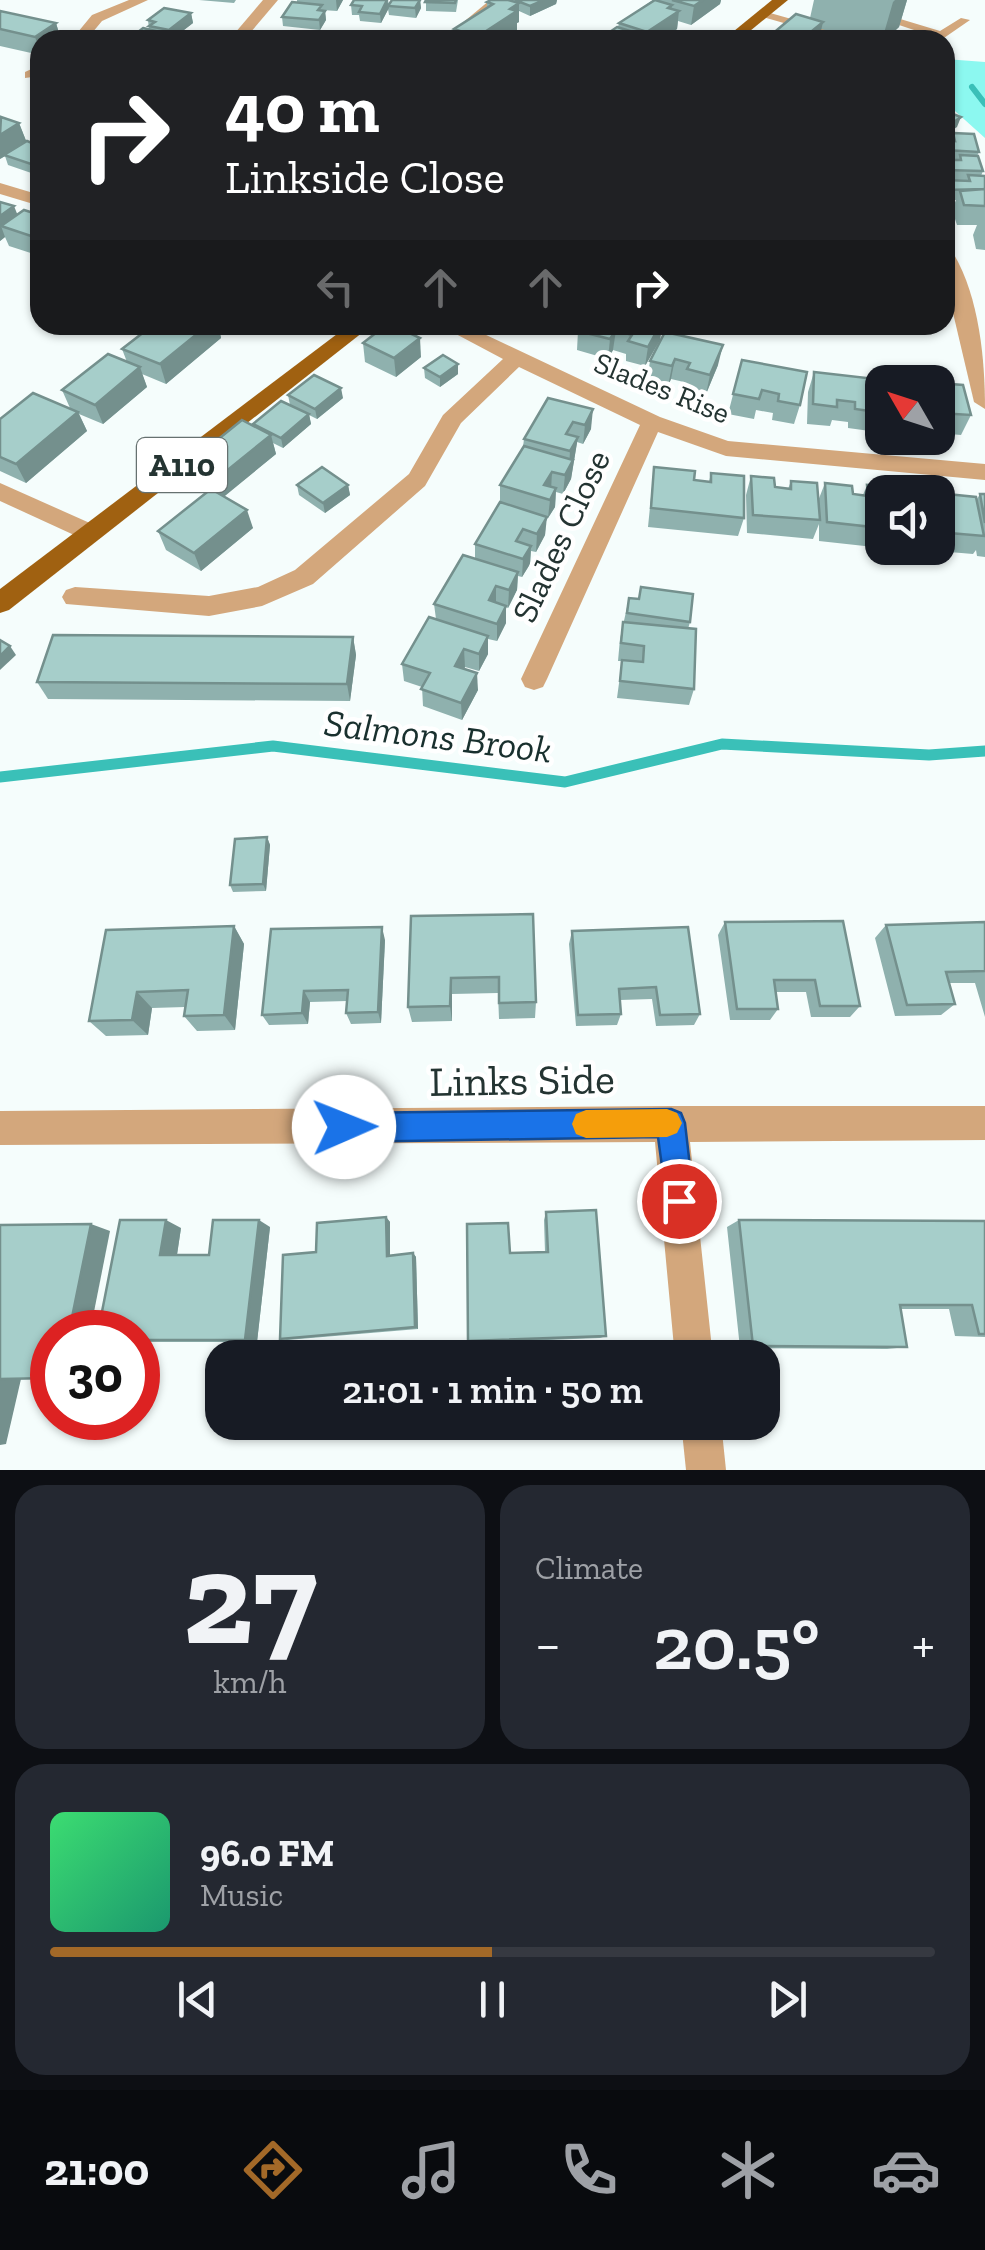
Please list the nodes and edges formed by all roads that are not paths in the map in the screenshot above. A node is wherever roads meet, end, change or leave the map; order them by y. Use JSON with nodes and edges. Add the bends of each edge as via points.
{"nodes":[{"id":1,"x":141,"y":0,"type":"edge"},
{"id":2,"x":272,"y":0,"type":"edge"},
{"id":3,"x":496,"y":0,"type":"edge"},
{"id":4,"x":781,"y":0,"type":"edge"},
{"id":5,"x":763,"y":14,"type":"junction"},
{"id":6,"x":965,"y":20,"type":"dead end"},
{"id":7,"x":898,"y":21,"type":"dead end"},
{"id":8,"x":88,"y":30,"type":"edge"},
{"id":9,"x":245,"y":30,"type":"edge"},
{"id":10,"x":459,"y":30,"type":"edge"},
{"id":11,"x":743,"y":30,"type":"edge"},
{"id":12,"x":819,"y":30,"type":"edge"},
{"id":13,"x":920,"y":30,"type":"edge"},
{"id":14,"x":949,"y":30,"type":"edge"},
{"id":15,"x":0,"y":188,"type":"edge"},
{"id":16,"x":30,"y":198,"type":"edge"},
{"id":17,"x":955,"y":280,"type":"edge"},
{"id":18,"x":349,"y":335,"type":"edge"},
{"id":19,"x":470,"y":335,"type":"edge"},
{"id":20,"x":518,"y":357,"type":"junction"},
{"id":21,"x":985,"y":402,"type":"edge"},
{"id":22,"x":652,"y":422,"type":"junction"},
{"id":23,"x":985,"y":472,"type":"edge"},
{"id":24,"x":0,"y":491,"type":"edge"},
{"id":25,"x":93,"y":534,"type":"junction"},
{"id":26,"x":75,"y":597,"type":"dead end"},
{"id":27,"x":0,"y":603,"type":"edge"},
{"id":28,"x":534,"y":680,"type":"dead end"},
{"id":29,"x":671,"y":1123,"type":"junction"},
{"id":30,"x":985,"y":1123,"type":"edge"},
{"id":31,"x":0,"y":1130,"type":"edge"},
{"id":32,"x":692,"y":1340,"type":"edge"},
{"id":33,"x":703,"y":1440,"type":"edge"},
{"id":34,"x":706,"y":1470,"type":"edge"}],
"edges":[{"from":1,"to":8,"type":"street","via":[[97,18]]},
{"from":2,"to":9,"type":"street"},
{"from":3,"to":10,"type":"lane"},
{"from":4,"to":5,"type":"main road"},
{"from":5,"to":11,"type":"main road"},
{"from":5,"to":12,"type":"lane"},
{"from":6,"to":14,"type":"lane"},
{"from":7,"to":13,"type":"lane"},
{"from":15,"to":16,"type":"street"},
{"from":17,"to":21,"type":"street"},
{"from":18,"to":25,"type":"main road","number":"A110"},
{"from":19,"to":20,"type":"street","name":"Slades Rise"},
{"from":20,"to":22,"type":"street","name":"Slades Rise"},
{"from":20,"to":26,"type":"street","via":[[452,420],[417,480],[304,577],[262,596],[209,606]]},
{"from":22,"to":23,"type":"street","name":"Slades Rise","via":[[726,448]]},
{"from":22,"to":28,"type":"street","name":"Slades Close"},
{"from":24,"to":25,"type":"street"},
{"from":25,"to":27,"type":"main road","number":"A110"},
{"from":29,"to":30,"type":"street","name":"Links Side"},
{"from":29,"to":31,"type":"street","name":"Links Side"},
{"from":29,"to":32,"type":"street"},
{"from":33,"to":34,"type":"street"}]}
